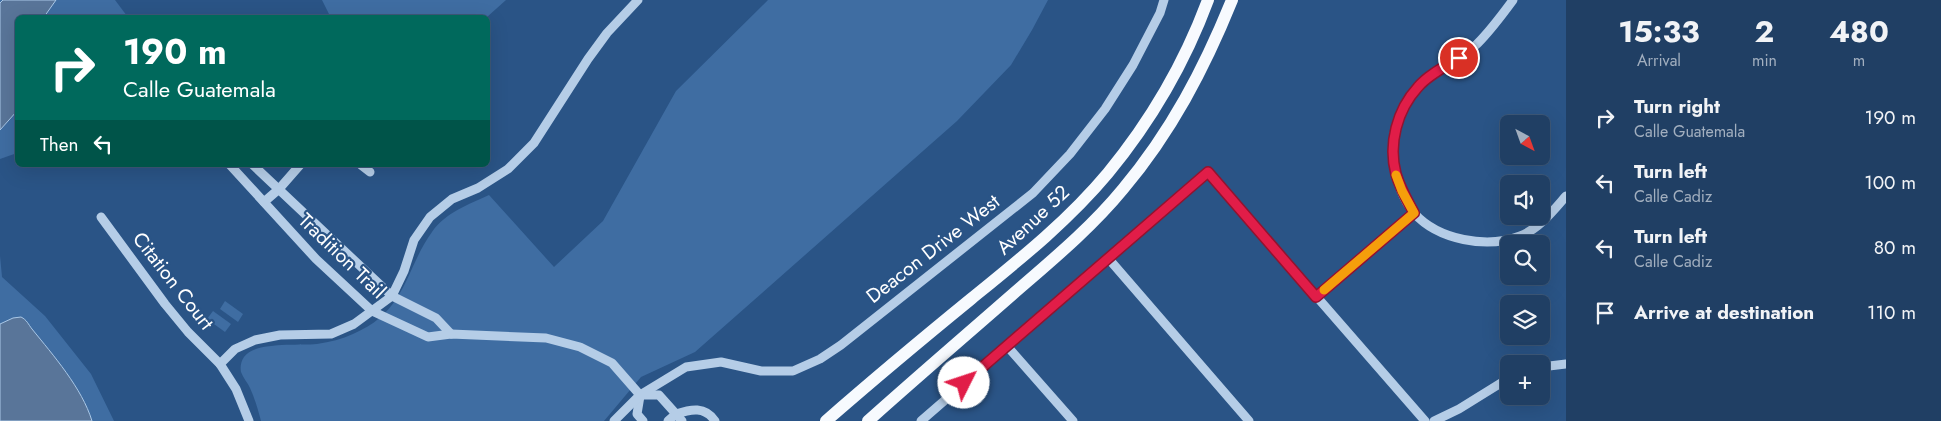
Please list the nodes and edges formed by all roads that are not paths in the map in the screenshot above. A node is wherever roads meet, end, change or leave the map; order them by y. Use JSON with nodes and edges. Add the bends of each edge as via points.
{"nodes":[{"id":1,"x":638,"y":0,"type":"edge"},
{"id":2,"x":1164,"y":0,"type":"edge"},
{"id":3,"x":1208,"y":0,"type":"edge"},
{"id":4,"x":1232,"y":0,"type":"edge"},
{"id":5,"x":1513,"y":0,"type":"edge"},
{"id":6,"x":232,"y":167,"type":"edge"},
{"id":7,"x":255,"y":167,"type":"edge"},
{"id":8,"x":298,"y":167,"type":"edge"},
{"id":9,"x":364,"y":167,"type":"edge"},
{"id":10,"x":370,"y":172,"type":"dead end"},
{"id":11,"x":279,"y":189,"type":"junction"},
{"id":12,"x":1566,"y":196,"type":"edge"},
{"id":13,"x":264,"y":202,"type":"junction"},
{"id":14,"x":1414,"y":213,"type":"junction"},
{"id":15,"x":102,"y":218,"type":"dead end"},
{"id":16,"x":1108,"y":258,"type":"junction"},
{"id":17,"x":392,"y":296,"type":"junction"},
{"id":18,"x":1316,"y":297,"type":"junction"},
{"id":19,"x":372,"y":311,"type":"junction"},
{"id":20,"x":451,"y":334,"type":"junction"},
{"id":21,"x":1007,"y":346,"type":"junction"},
{"id":22,"x":220,"y":364,"type":"junction"},
{"id":23,"x":1566,"y":364,"type":"edge"},
{"id":24,"x":1550,"y":366,"type":"edge"},
{"id":25,"x":1500,"y":384,"type":"edge"},
{"id":26,"x":640,"y":395,"type":"junction"},
{"id":27,"x":679,"y":418,"type":"edge"},
{"id":28,"x":249,"y":421,"type":"edge"},
{"id":29,"x":614,"y":421,"type":"edge"},
{"id":30,"x":643,"y":421,"type":"edge"},
{"id":31,"x":668,"y":421,"type":"edge"},
{"id":32,"x":716,"y":421,"type":"edge"},
{"id":33,"x":826,"y":421,"type":"edge"},
{"id":34,"x":868,"y":421,"type":"edge"},
{"id":35,"x":921,"y":421,"type":"edge"},
{"id":36,"x":1073,"y":421,"type":"edge"},
{"id":37,"x":1249,"y":421,"type":"edge"},
{"id":38,"x":1425,"y":421,"type":"edge"},
{"id":39,"x":1434,"y":421,"type":"edge"}],
"edges":[{"from":1,"to":17,"type":"street","via":[[588,59],[534,143],[508,169],[478,188],[452,199],[430,217],[414,240]]},
{"from":2,"to":26,"type":"street","name":"Deacon Drive West","via":[[1133,65],[1105,109],[1070,154],[1033,193],[841,345],[793,371],[761,371],[721,362],[686,367]]},
{"from":3,"to":33,"type":"main road","name":"Avenue 52","via":[[1176,73],[1108,173],[1069,215],[1021,258]]},
{"from":4,"to":34,"type":"main road","name":"Avenue 52","via":[[1210,55],[1188,95],[1159,143],[1123,190],[1078,237]]},
{"from":5,"to":14,"type":"street","via":[[1476,44],[1418,86],[1405,105],[1395,129],[1393,153],[1398,182]]},
{"from":6,"to":13,"type":"street","name":"Tradition Trail"},
{"from":7,"to":11,"type":"street","name":"Tradition Trail"},
{"from":8,"to":11,"type":"street"},
{"from":9,"to":10,"type":"street"},
{"from":11,"to":13,"type":"street"},
{"from":11,"to":17,"type":"street","name":"Tradition Trail"},
{"from":12,"to":14,"type":"street","via":[[1539,225],[1521,236],[1499,241],[1454,237],[1432,227]]},
{"from":13,"to":19,"type":"street","name":"Tradition Trail"},
{"from":14,"to":18,"type":"street"},
{"from":15,"to":22,"type":"street","name":"Citation Court","via":[[171,311]]},
{"from":16,"to":18,"type":"street","via":[[1208,172]]},
{"from":16,"to":21,"type":"street"},
{"from":16,"to":37,"type":"street"},
{"from":17,"to":19,"type":"street"},
{"from":17,"to":20,"type":"street","name":"Tradition Trail","via":[[436,318]]},
{"from":18,"to":38,"type":"street"},
{"from":19,"to":20,"type":"street","name":"Tradition Trail","via":[[428,337]]},
{"from":19,"to":22,"type":"street","via":[[354,324],[331,334],[280,335],[255,340],[235,349]]},
{"from":20,"to":26,"type":"street","name":"Tradition Trail","via":[[546,338],[580,347],[612,363]]},
{"from":21,"to":35,"type":"street"},
{"from":21,"to":36,"type":"street"},
{"from":22,"to":28,"type":"street","name":"Citation Court","via":[[236,389]]},
{"from":23,"to":24,"type":"street"},
{"from":25,"to":39,"type":"street"},
{"from":26,"to":27,"type":"street","via":[[660,395]]},
{"from":26,"to":29,"type":"street","name":"Deacon Drive West"},
{"from":26,"to":30,"type":"street","via":[[637,414]]},
{"from":27,"to":31,"type":"street"},
{"from":27,"to":32,"type":"street","via":[[691,409],[702,410]]}]}
